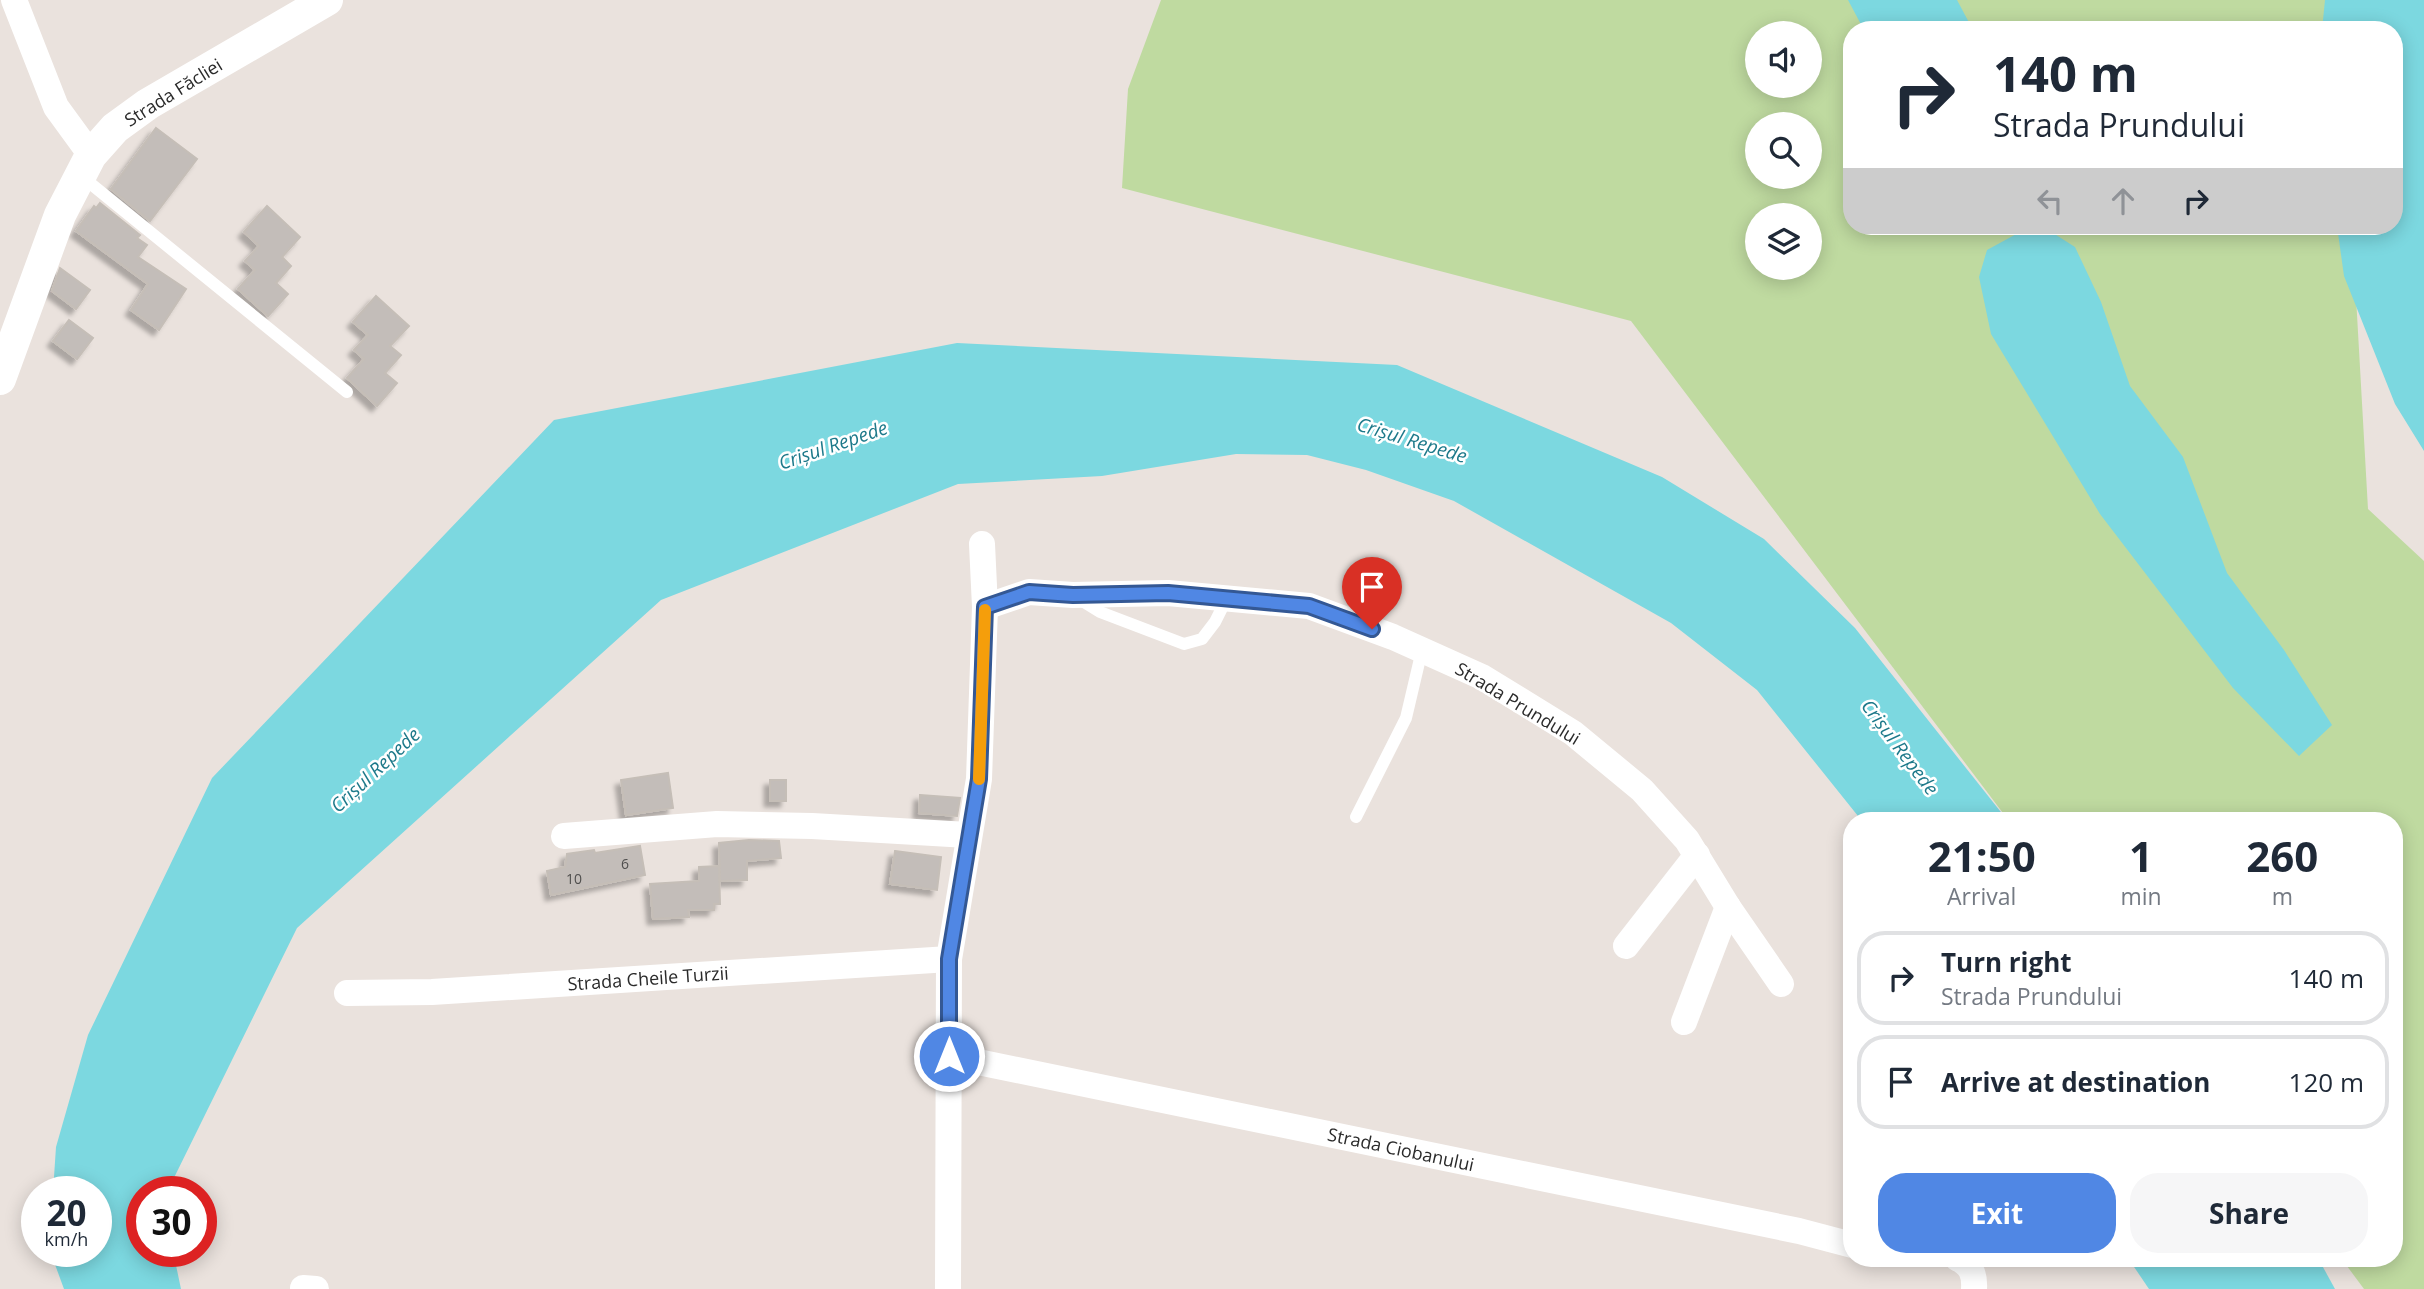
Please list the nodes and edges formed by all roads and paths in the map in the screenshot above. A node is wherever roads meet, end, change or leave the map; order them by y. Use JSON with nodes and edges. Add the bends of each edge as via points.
{"nodes":[{"id":1,"x":14,"y":0,"type":"edge"},
{"id":2,"x":327,"y":0,"type":"edge"},
{"id":3,"x":85,"y":165,"type":"junction"},
{"id":4,"x":0,"y":379,"type":"edge"},
{"id":5,"x":347,"y":392,"type":"dead end"},
{"id":6,"x":982,"y":544,"type":"dead end"},
{"id":7,"x":1073,"y":595,"type":"junction"},
{"id":8,"x":1227,"y":598,"type":"junction"},
{"id":9,"x":985,"y":607,"type":"junction"},
{"id":10,"x":1422,"y":650,"type":"junction"},
{"id":11,"x":1356,"y":817,"type":"dead end"},
{"id":12,"x":968,"y":835,"type":"junction"},
{"id":13,"x":564,"y":836,"type":"dead end"},
{"id":14,"x":1697,"y":855,"type":"junction"},
{"id":15,"x":1728,"y":907,"type":"junction"},
{"id":16,"x":1626,"y":946,"type":"dead end"},
{"id":17,"x":949,"y":959,"type":"junction"},
{"id":18,"x":1781,"y":984,"type":"dead end"},
{"id":19,"x":347,"y":993,"type":"dead end"},
{"id":20,"x":1684,"y":1023,"type":"dead end"},
{"id":21,"x":949,"y":1056,"type":"junction"},
{"id":22,"x":1843,"y":1243,"type":"edge"},
{"id":23,"x":948,"y":1289,"type":"edge"}],
"edges":[{"from":1,"to":3,"type":"street","via":[[56,107]]},
{"from":2,"to":3,"type":"street","name":"Strada Făcliei","via":[[148,104],[115,128]]},
{"from":3,"to":4,"type":"street","name":"Strada Făcliei","via":[[60,215]]},
{"from":3,"to":5,"type":"lane"},
{"from":6,"to":9,"type":"street"},
{"from":7,"to":8,"type":"street","name":"Strada Prundului","via":[[1168,593]]},
{"from":7,"to":8,"type":"lane","via":[[1100,612],[1184,644],[1202,639]]},
{"from":7,"to":9,"type":"street","name":"Strada Prundului","via":[[1029,592]]},
{"from":8,"to":10,"type":"street","name":"Strada Prundului","via":[[1309,606]]},
{"from":9,"to":12,"type":"street","via":[[979,779]]},
{"from":10,"to":11,"type":"lane","via":[[1406,718]]},
{"from":10,"to":14,"type":"street","name":"Strada Prundului","via":[[1482,677],[1573,733],[1642,790]]},
{"from":12,"to":13,"type":"street","via":[[717,824]]},
{"from":12,"to":17,"type":"street"},
{"from":14,"to":15,"type":"street","name":"Strada Prundului"},
{"from":14,"to":16,"type":"street"},
{"from":15,"to":18,"type":"street","name":"Strada Prundului"},
{"from":15,"to":20,"type":"street"},
{"from":17,"to":19,"type":"street","name":"Strada Cheile Turzii","via":[[446,991]]},
{"from":17,"to":21,"type":"street"},
{"from":21,"to":22,"type":"street","name":"Strada Ciobanului"},
{"from":21,"to":23,"type":"street"}]}
